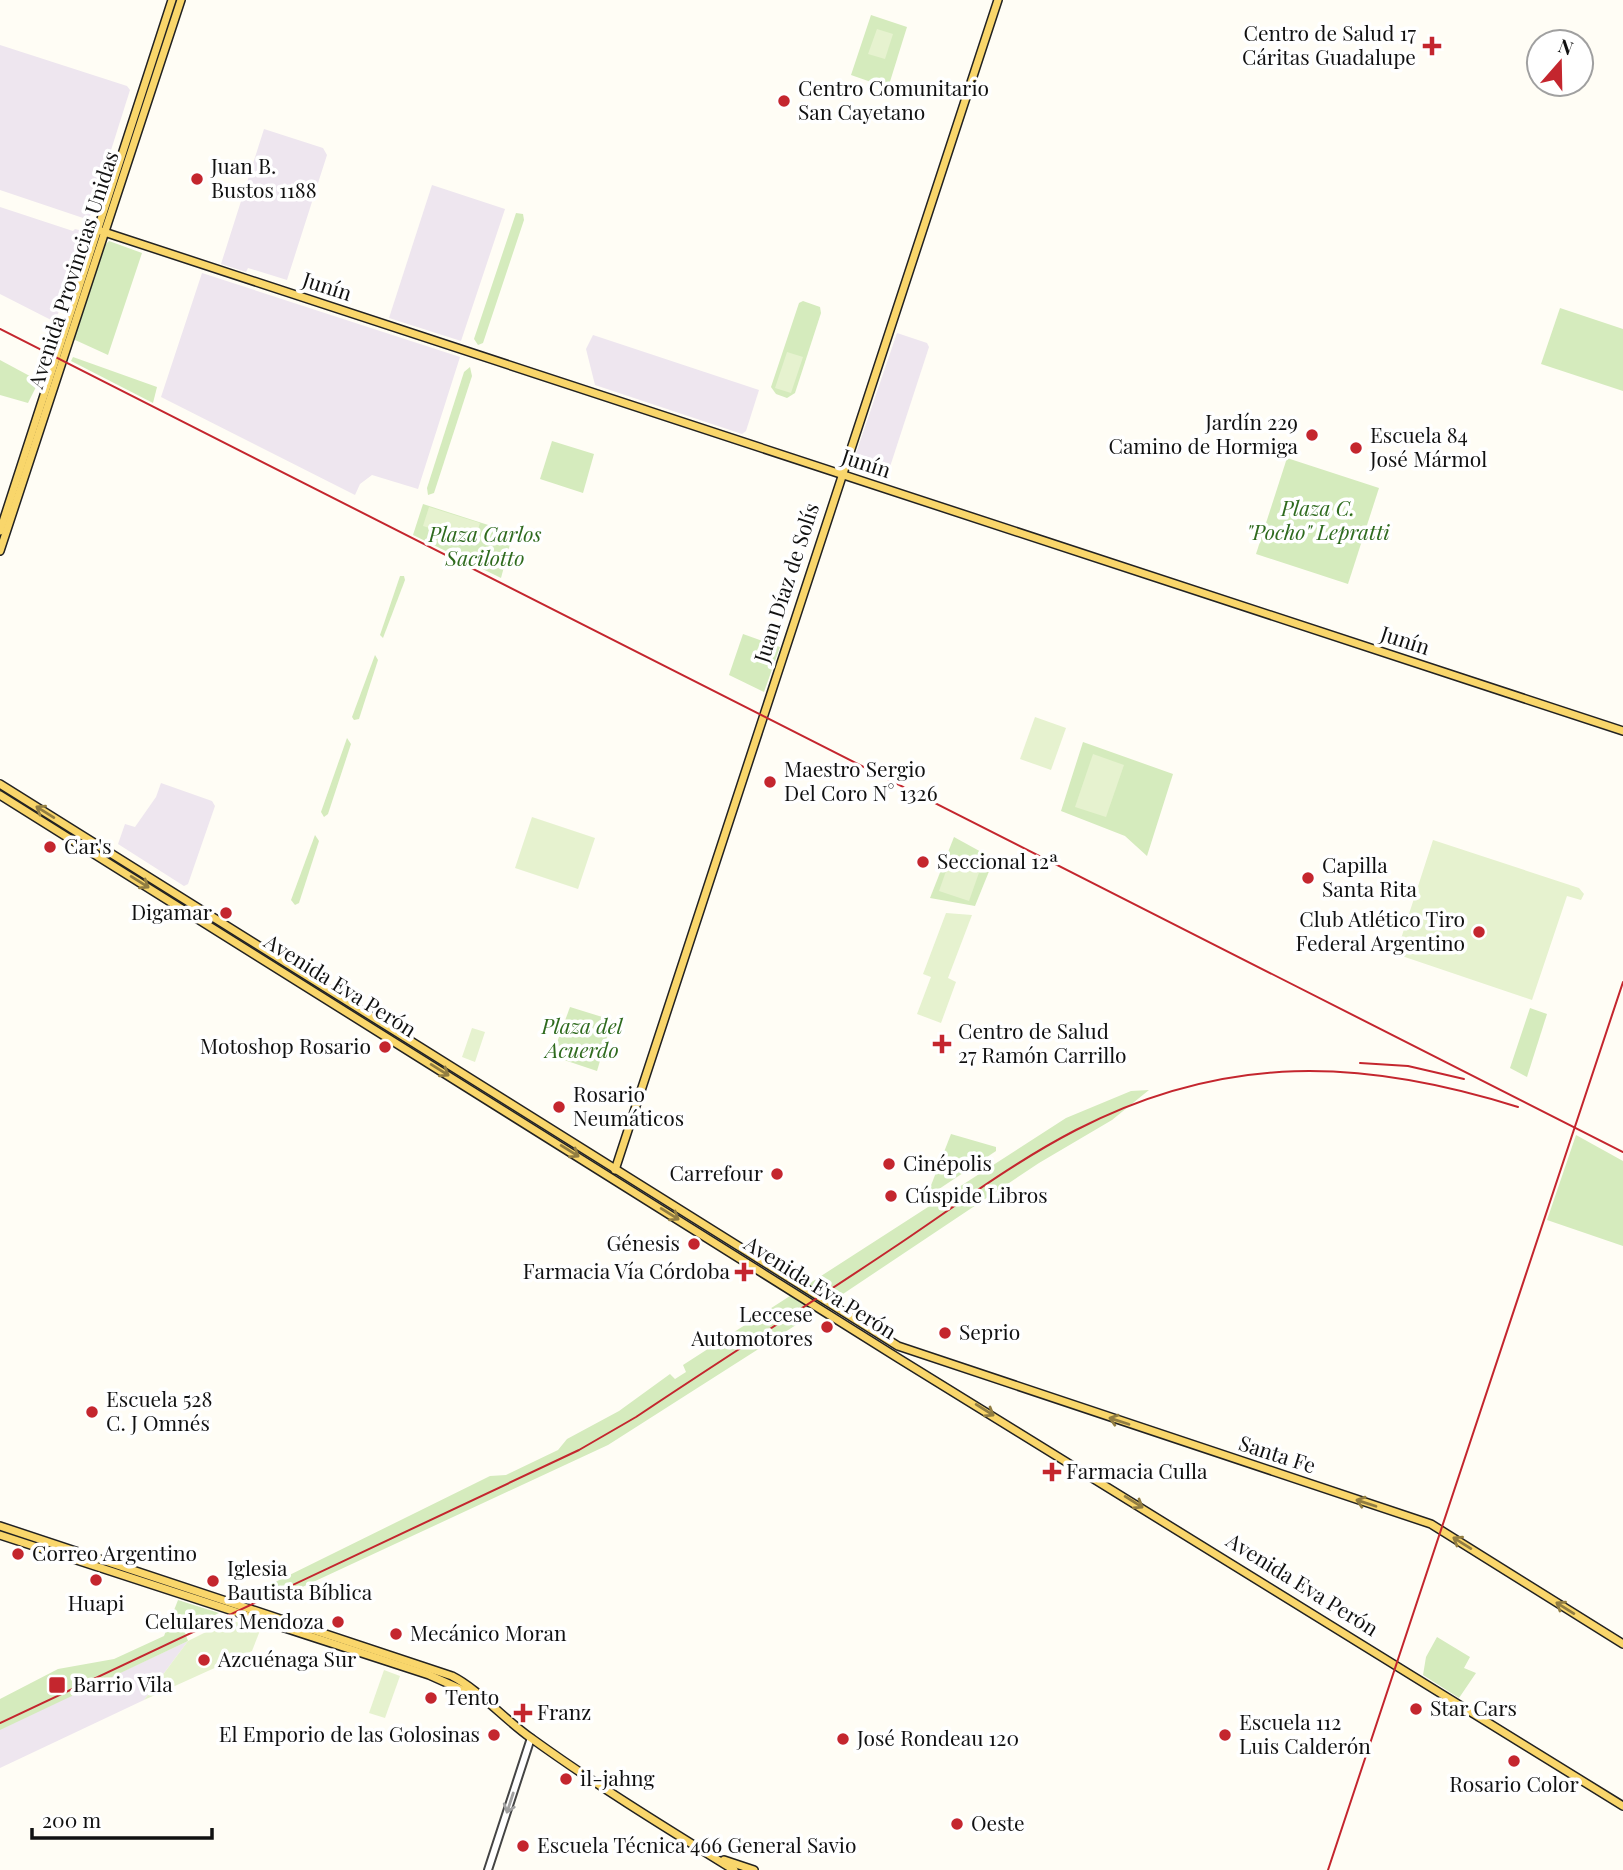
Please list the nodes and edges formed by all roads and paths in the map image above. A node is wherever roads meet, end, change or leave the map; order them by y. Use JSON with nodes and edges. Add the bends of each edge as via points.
{"nodes":[{"id":1,"x":172,"y":0,"type":"edge"},
{"id":2,"x":181,"y":0,"type":"edge"},
{"id":3,"x":998,"y":0,"type":"edge"},
{"id":4,"x":149,"y":85,"type":"junction"},
{"id":5,"x":101,"y":231,"type":"junction"},
{"id":6,"x":842,"y":475,"type":"junction"},
{"id":7,"x":0,"y":531,"type":"edge"},
{"id":8,"x":0,"y":551,"type":"edge"},
{"id":9,"x":1623,"y":731,"type":"edge"},
{"id":10,"x":0,"y":784,"type":"edge"},
{"id":11,"x":0,"y":794,"type":"edge"},
{"id":12,"x":615,"y":1168,"type":"junction"},
{"id":13,"x":612,"y":1178,"type":"junction"},
{"id":14,"x":898,"y":1346,"type":"joint"},
{"id":15,"x":0,"y":1526,"type":"edge"},
{"id":16,"x":0,"y":1535,"type":"edge"},
{"id":17,"x":1623,"y":1644,"type":"edge"},
{"id":18,"x":477,"y":1696,"type":"junction"},
{"id":19,"x":531,"y":1738,"type":"junction"},
{"id":20,"x":1623,"y":1807,"type":"edge"},
{"id":21,"x":710,"y":1855,"type":"junction"},
{"id":22,"x":488,"y":1870,"type":"edge"},
{"id":23,"x":734,"y":1870,"type":"edge"},
{"id":24,"x":754,"y":1870,"type":"edge"}],
"edges":[{"from":1,"to":4,"type":"main road","name":"Avenida Provincias Unidas"},
{"from":2,"to":4,"type":"main road","name":"Avenida Provincias Unidas"},
{"from":3,"to":6,"type":"main road","name":"Juan Díaz de Solís"},
{"from":4,"to":5,"type":"main road","name":"Avenida Provincias Unidas"},
{"from":5,"to":6,"type":"main road","name":"Junín"},
{"from":5,"to":7,"type":"main road","name":"Avenida Provincias Unidas"},
{"from":5,"to":8,"type":"main road","name":"Avenida Provincias Unidas"},
{"from":6,"to":9,"type":"main road","name":"Junín"},
{"from":6,"to":12,"type":"main road","name":"Juan Díaz de Solís"},
{"from":12,"to":10,"type":"main road","name":"Avenida Eva Perón","one_way":true},
{"from":11,"to":13,"type":"main road","name":"Avenida Eva Perón","one_way":true},
{"from":12,"to":13,"type":"main road","name":"Juan Díaz de Solís"},
{"from":12,"to":14,"type":"main road","name":"Avenida Eva Perón"},
{"from":13,"to":20,"type":"main road","name":"Avenida Eva Perón","one_way":true},
{"from":17,"to":14,"type":"main road","name":"Santa Fe","one_way":true,"via":[[1431,1524]]},
{"from":15,"to":18,"type":"main road","via":[[436,1669],[466,1683]]},
{"from":16,"to":18,"type":"main road","via":[[429,1675]]},
{"from":18,"to":19,"type":"main road"},
{"from":19,"to":21,"type":"main road"},
{"from":19,"to":22,"type":"street","one_way":true},
{"from":21,"to":23,"type":"main road"},
{"from":21,"to":24,"type":"main road"}]}
